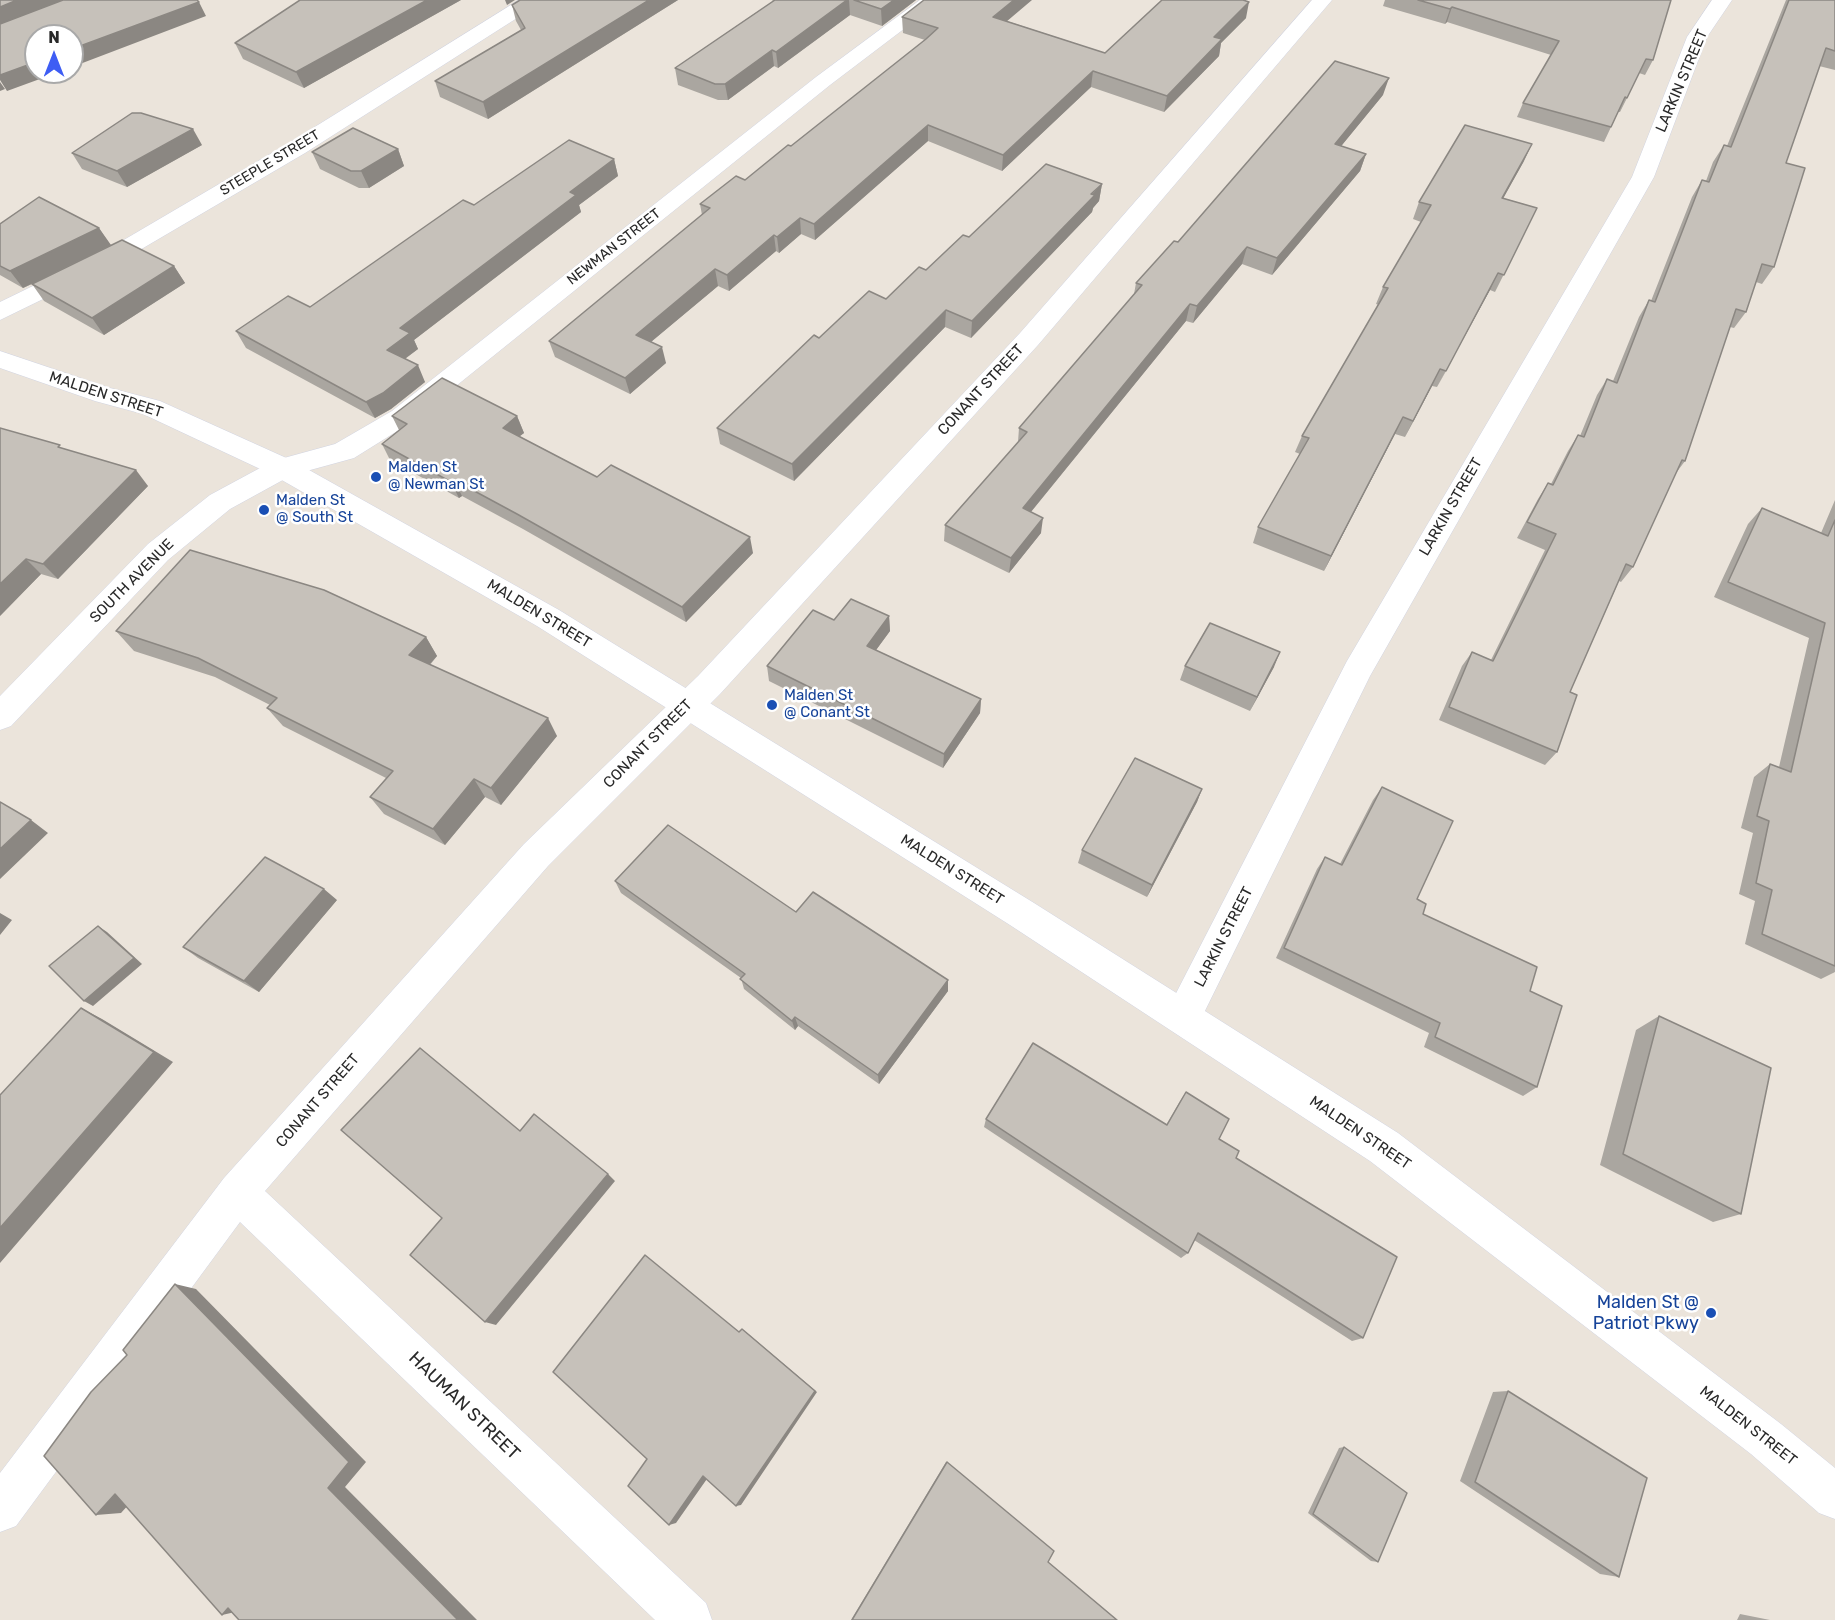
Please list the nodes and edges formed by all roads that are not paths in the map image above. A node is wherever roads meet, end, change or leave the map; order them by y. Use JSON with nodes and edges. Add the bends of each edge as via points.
{"nodes":[{"id":1,"x":532,"y":0,"type":"edge"},
{"id":2,"x":932,"y":0,"type":"edge"},
{"id":3,"x":1322,"y":0,"type":"edge"},
{"id":4,"x":1722,"y":0,"type":"edge"},
{"id":5,"x":0,"y":312,"type":"edge"},
{"id":6,"x":0,"y":359,"type":"edge"},
{"id":7,"x":283,"y":468,"type":"junction"},
{"id":8,"x":688,"y":705,"type":"junction"},
{"id":9,"x":0,"y":717,"type":"edge"},
{"id":10,"x":1183,"y":1017,"type":"junction"},
{"id":11,"x":238,"y":1192,"type":"junction"},
{"id":12,"x":1835,"y":1497,"type":"edge"},
{"id":13,"x":0,"y":1510,"type":"edge"},
{"id":14,"x":689,"y":1620,"type":"edge"}],
"edges":[{"from":1,"to":5,"type":"street","name":"STEEPLE STREET","via":[[297,148],[113,256]]},
{"from":2,"to":7,"type":"street","name":"NEWMAN STREET","via":[[814,88],[401,417],[344,451]]},
{"from":3,"to":8,"type":"street","name":"CONANT STREET","via":[[1029,339]]},
{"from":4,"to":10,"type":"street","name":"LARKIN STREET","via":[[1697,38],[1643,177],[1358,670]]},
{"from":6,"to":7,"type":"street","name":"MALDEN STREET","via":[[151,407]]},
{"from":7,"to":8,"type":"street","name":"MALDEN STREET","via":[[548,618]]},
{"from":7,"to":9,"type":"street","name":"SOUTH AVENUE","via":[[220,502],[158,552]]},
{"from":8,"to":10,"type":"street","name":"MALDEN STREET"},
{"from":8,"to":11,"type":"street","name":"CONANT STREET","via":[[536,855]]},
{"from":10,"to":12,"type":"street","name":"MALDEN STREET","via":[[1384,1147]]},
{"from":11,"to":13,"type":"street","name":"CONANT STREET"},
{"from":11,"to":14,"type":"street","name":"HAUMAN STREET"}]}
